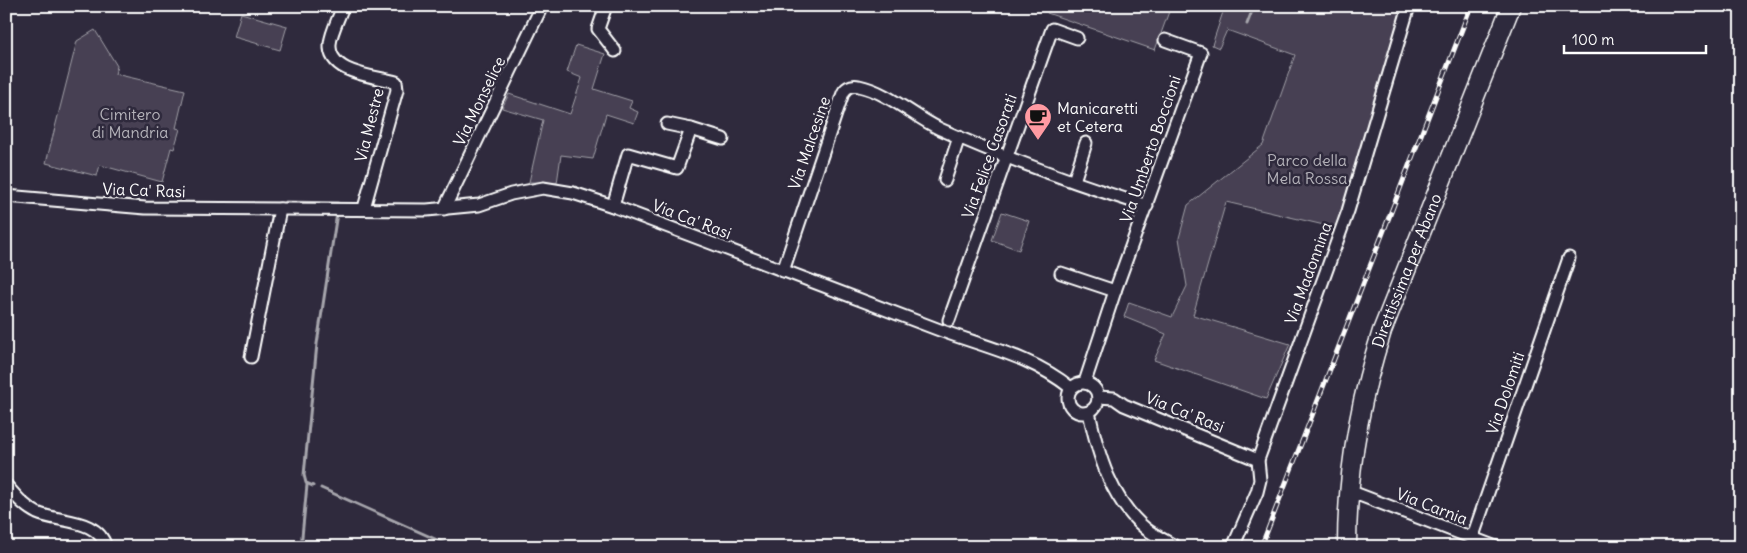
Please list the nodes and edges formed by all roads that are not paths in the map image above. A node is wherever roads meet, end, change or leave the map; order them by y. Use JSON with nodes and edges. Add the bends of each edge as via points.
{"nodes":[{"id":1,"x":343,"y":6,"type":"edge"},
{"id":2,"x":542,"y":6,"type":"edge"},
{"id":3,"x":606,"y":6,"type":"edge"},
{"id":4,"x":1409,"y":6,"type":"edge"},
{"id":5,"x":1511,"y":6,"type":"edge"},
{"id":6,"x":1077,"y":38,"type":"dead end"},
{"id":7,"x":1165,"y":40,"type":"dead end"},
{"id":8,"x":615,"y":51,"type":"dead end"},
{"id":9,"x":668,"y":124,"type":"dead end"},
{"id":10,"x":691,"y":129,"type":"junction"},
{"id":11,"x":959,"y":137,"type":"junction"},
{"id":12,"x":724,"y":139,"type":"dead end"},
{"id":13,"x":1086,"y":143,"type":"dead end"},
{"id":14,"x":1006,"y":156,"type":"junction"},
{"id":15,"x":945,"y":180,"type":"dead end"},
{"id":16,"x":1074,"y":181,"type":"junction"},
{"id":17,"x":6,"y":196,"type":"edge"},
{"id":18,"x":613,"y":206,"type":"junction"},
{"id":19,"x":1147,"y":206,"type":"junction"},
{"id":20,"x":364,"y":208,"type":"junction"},
{"id":21,"x":280,"y":209,"type":"junction"},
{"id":22,"x":444,"y":209,"type":"junction"},
{"id":23,"x":1569,"y":258,"type":"dead end"},
{"id":24,"x":783,"y":271,"type":"junction"},
{"id":25,"x":1061,"y":273,"type":"dead end"},
{"id":26,"x":1115,"y":292,"type":"junction"},
{"id":27,"x":949,"y":320,"type":"dead end"},
{"id":28,"x":251,"y":357,"type":"dead end"},
{"id":29,"x":1085,"y":382,"type":"junction"},
{"id":30,"x":1071,"y":388,"type":"junction"},
{"id":31,"x":1098,"y":397,"type":"junction"},
{"id":32,"x":1089,"y":412,"type":"junction"},
{"id":33,"x":1258,"y":460,"type":"junction"},
{"id":34,"x":6,"y":485,"type":"edge"},
{"id":35,"x":1356,"y":494,"type":"dead end"},
{"id":36,"x":1472,"y":539,"type":"junction"},
{"id":37,"x":106,"y":547,"type":"edge"},
{"id":38,"x":1176,"y":547,"type":"edge"},
{"id":39,"x":1233,"y":547,"type":"edge"},
{"id":40,"x":1347,"y":547,"type":"edge"},
{"id":41,"x":1496,"y":547,"type":"edge"}],
"edges":[{"from":1,"to":20,"type":"street","name":"Via Mestre","via":[[330,44],[337,64],[396,82],[398,90]]},
{"from":2,"to":22,"type":"street","name":"Via Monselice"},
{"from":3,"to":8,"type":"street","via":[[598,29]]},
{"from":4,"to":33,"type":"street","name":"Via Madonnina","via":[[1348,211]]},
{"from":5,"to":40,"type":"highway","name":"Direttissima per Abano","via":[[1382,331],[1352,453]]},
{"from":6,"to":14,"type":"street","name":"Via Felice Casorati","via":[[1052,29]]},
{"from":7,"to":19,"type":"street","name":"Via Umberto Boccioni","via":[[1201,53]]},
{"from":9,"to":10,"type":"street"},
{"from":10,"to":12,"type":"street"},
{"from":10,"to":18,"type":"street","via":[[677,168],[628,154]]},
{"from":11,"to":14,"type":"street","name":"Via Malcesine"},
{"from":11,"to":15,"type":"street"},
{"from":11,"to":24,"type":"street","name":"Via Malcesine","via":[[874,91],[858,86],[844,90]]},
{"from":13,"to":16,"type":"street"},
{"from":14,"to":16,"type":"street","name":"Via Malcesine"},
{"from":14,"to":27,"type":"street","name":"Via Felice Casorati"},
{"from":16,"to":19,"type":"street","name":"Via Malcesine"},
{"from":17,"to":21,"type":"street","name":"Via Ca' Rasi","via":[[145,208]]},
{"from":18,"to":22,"type":"street","name":"Via Ca' Rasi","via":[[573,193],[543,188]]},
{"from":18,"to":24,"type":"street","name":"Via Ca' Rasi"},
{"from":19,"to":26,"type":"street","name":"Via Umberto Boccioni"},
{"from":20,"to":21,"type":"street","name":"Via Ca' Rasi"},
{"from":20,"to":22,"type":"street","name":"Via Ca' Rasi"},
{"from":21,"to":28,"type":"street"},
{"from":23,"to":36,"type":"street","name":"Via Dolomiti"},
{"from":24,"to":30,"type":"street","name":"Via Ca' Rasi","via":[[1019,356]]},
{"from":25,"to":26,"type":"street"},
{"from":26,"to":29,"type":"street","name":"Via Umberto Boccioni"},
{"from":29,"to":30,"type":"street"},
{"from":29,"to":31,"type":"street","via":[[1093,386]]},
{"from":30,"to":32,"type":"street","via":[[1068,397],[1070,407],[1079,412]]},
{"from":31,"to":32,"type":"street","via":[[1096,406]]},
{"from":31,"to":33,"type":"street","name":"Via Ca' Rasi","via":[[1114,398]]},
{"from":32,"to":38,"type":"street","via":[[1104,465],[1118,496],[1148,531]]},
{"from":33,"to":39,"type":"street","name":"Via Madonnina","via":[[1260,480],[1257,492]]},
{"from":34,"to":37,"type":"street","via":[[20,502],[37,513],[99,532]]},
{"from":35,"to":36,"type":"street","name":"Via Carnia"},
{"from":36,"to":41,"type":"street","name":"Via Carnia"}]}
